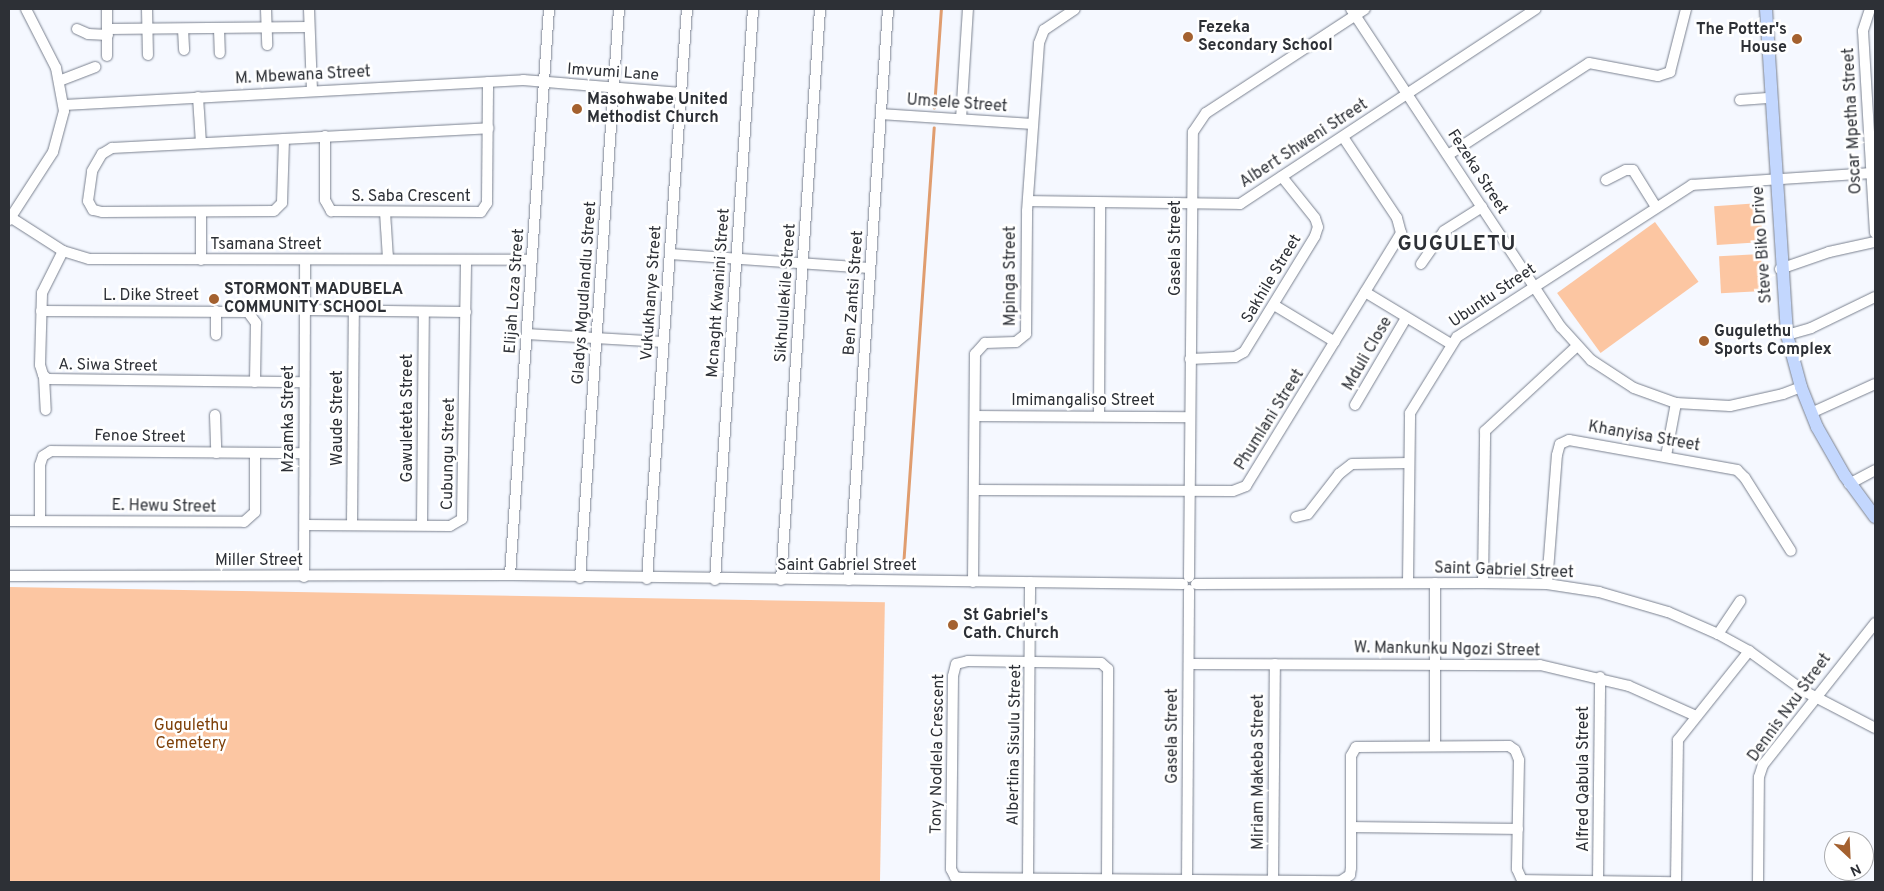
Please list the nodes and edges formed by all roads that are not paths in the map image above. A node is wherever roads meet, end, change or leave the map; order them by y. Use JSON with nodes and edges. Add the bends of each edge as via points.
{"nodes":[{"id":1,"x":26,"y":9,"type":"edge"},
{"id":2,"x":108,"y":9,"type":"edge"},
{"id":3,"x":146,"y":9,"type":"edge"},
{"id":4,"x":266,"y":9,"type":"edge"},
{"id":5,"x":309,"y":9,"type":"edge"},
{"id":6,"x":549,"y":9,"type":"edge"},
{"id":7,"x":619,"y":9,"type":"edge"},
{"id":8,"x":687,"y":9,"type":"edge"},
{"id":9,"x":754,"y":9,"type":"edge"},
{"id":10,"x":820,"y":9,"type":"edge"},
{"id":11,"x":888,"y":9,"type":"edge"},
{"id":12,"x":968,"y":9,"type":"edge"},
{"id":13,"x":1074,"y":9,"type":"edge"},
{"id":14,"x":1365,"y":9,"type":"edge"},
{"id":15,"x":1536,"y":9,"type":"edge"},
{"id":16,"x":1686,"y":9,"type":"edge"},
{"id":17,"x":1766,"y":9,"type":"edge"},
{"id":18,"x":1870,"y":9,"type":"edge"},
{"id":19,"x":1353,"y":12,"type":"edge"},
{"id":20,"x":267,"y":27,"type":"junction"},
{"id":21,"x":309,"y":27,"type":"junction"},
{"id":22,"x":147,"y":28,"type":"junction"},
{"id":23,"x":219,"y":28,"type":"junction"},
{"id":24,"x":77,"y":29,"type":"dead end"},
{"id":25,"x":183,"y":29,"type":"junction"},
{"id":26,"x":108,"y":32,"type":"junction"},
{"id":27,"x":267,"y":45,"type":"dead end"},
{"id":28,"x":184,"y":50,"type":"dead end"},
{"id":29,"x":220,"y":53,"type":"dead end"},
{"id":30,"x":148,"y":55,"type":"dead end"},
{"id":31,"x":107,"y":56,"type":"dead end"},
{"id":32,"x":95,"y":67,"type":"dead end"},
{"id":33,"x":59,"y":81,"type":"junction"},
{"id":34,"x":488,"y":82,"type":"junction"},
{"id":35,"x":544,"y":82,"type":"junction"},
{"id":36,"x":614,"y":88,"type":"junction"},
{"id":37,"x":312,"y":91,"type":"junction"},
{"id":38,"x":681,"y":93,"type":"junction"},
{"id":39,"x":1408,"y":94,"type":"junction"},
{"id":40,"x":198,"y":97,"type":"junction"},
{"id":41,"x":1770,"y":98,"type":"junction"},
{"id":42,"x":1740,"y":100,"type":"dead end"},
{"id":43,"x":64,"y":105,"type":"junction"},
{"id":44,"x":881,"y":114,"type":"junction"},
{"id":45,"x":961,"y":120,"type":"junction"},
{"id":46,"x":1032,"y":124,"type":"junction"},
{"id":47,"x":488,"y":128,"type":"junction"},
{"id":48,"x":326,"y":136,"type":"junction"},
{"id":49,"x":1343,"y":137,"type":"junction"},
{"id":50,"x":284,"y":139,"type":"junction"},
{"id":51,"x":201,"y":143,"type":"junction"},
{"id":52,"x":1448,"y":155,"type":"junction"},
{"id":53,"x":1873,"y":173,"type":"edge"},
{"id":54,"x":1282,"y":176,"type":"junction"},
{"id":55,"x":1775,"y":179,"type":"junction"},
{"id":56,"x":1606,"y":180,"type":"dead end"},
{"id":57,"x":1028,"y":201,"type":"junction"},
{"id":58,"x":1100,"y":204,"type":"junction"},
{"id":59,"x":1191,"y":204,"type":"junction"},
{"id":60,"x":1482,"y":207,"type":"junction"},
{"id":61,"x":1656,"y":207,"type":"junction"},
{"id":62,"x":385,"y":212,"type":"junction"},
{"id":63,"x":201,"y":213,"type":"junction"},
{"id":64,"x":10,"y":219,"type":"edge"},
{"id":65,"x":1875,"y":233,"type":"edge"},
{"id":66,"x":1875,"y":242,"type":"edge"},
{"id":67,"x":63,"y":251,"type":"junction"},
{"id":68,"x":670,"y":254,"type":"junction"},
{"id":69,"x":201,"y":260,"type":"junction"},
{"id":70,"x":388,"y":260,"type":"junction"},
{"id":71,"x":466,"y":260,"type":"junction"},
{"id":72,"x":532,"y":260,"type":"junction"},
{"id":73,"x":736,"y":260,"type":"junction"},
{"id":74,"x":305,"y":261,"type":"junction"},
{"id":75,"x":803,"y":264,"type":"junction"},
{"id":76,"x":1421,"y":264,"type":"dead end"},
{"id":77,"x":870,"y":268,"type":"junction"},
{"id":78,"x":1780,"y":269,"type":"junction"},
{"id":79,"x":1534,"y":285,"type":"junction"},
{"id":80,"x":1365,"y":292,"type":"junction"},
{"id":81,"x":1875,"y":297,"type":"edge"},
{"id":82,"x":1274,"y":305,"type":"junction"},
{"id":83,"x":306,"y":310,"type":"junction"},
{"id":84,"x":41,"y":311,"type":"junction"},
{"id":85,"x":216,"y":311,"type":"junction"},
{"id":86,"x":354,"y":311,"type":"junction"},
{"id":87,"x":424,"y":312,"type":"junction"},
{"id":88,"x":466,"y":312,"type":"junction"},
{"id":89,"x":1406,"y":318,"type":"junction"},
{"id":90,"x":527,"y":334,"type":"junction"},
{"id":91,"x":216,"y":335,"type":"dead end"},
{"id":92,"x":1787,"y":335,"type":"junction"},
{"id":93,"x":597,"y":338,"type":"junction"},
{"id":94,"x":663,"y":342,"type":"junction"},
{"id":95,"x":1335,"y":342,"type":"junction"},
{"id":96,"x":1451,"y":344,"type":"junction"},
{"id":97,"x":1576,"y":347,"type":"junction"},
{"id":98,"x":1190,"y":359,"type":"junction"},
{"id":99,"x":44,"y":377,"type":"junction"},
{"id":100,"x":255,"y":382,"type":"junction"},
{"id":101,"x":304,"y":382,"type":"junction"},
{"id":102,"x":1875,"y":384,"type":"edge"},
{"id":103,"x":1801,"y":387,"type":"junction"},
{"id":104,"x":1676,"y":403,"type":"junction"},
{"id":105,"x":1355,"y":405,"type":"dead end"},
{"id":106,"x":46,"y":410,"type":"dead end"},
{"id":107,"x":1811,"y":413,"type":"junction"},
{"id":108,"x":215,"y":415,"type":"dead end"},
{"id":109,"x":1099,"y":415,"type":"junction"},
{"id":110,"x":976,"y":416,"type":"junction"},
{"id":111,"x":1190,"y":417,"type":"junction"},
{"id":112,"x":216,"y":453,"type":"junction"},
{"id":113,"x":303,"y":453,"type":"junction"},
{"id":114,"x":255,"y":454,"type":"junction"},
{"id":115,"x":1666,"y":456,"type":"junction"},
{"id":116,"x":1409,"y":463,"type":"junction"},
{"id":117,"x":1875,"y":470,"type":"edge"},
{"id":118,"x":1849,"y":484,"type":"junction"},
{"id":119,"x":974,"y":490,"type":"junction"},
{"id":120,"x":1190,"y":491,"type":"junction"},
{"id":121,"x":1296,"y":517,"type":"dead end"},
{"id":122,"x":1875,"y":517,"type":"edge"},
{"id":123,"x":9,"y":520,"type":"edge"},
{"id":124,"x":40,"y":520,"type":"junction"},
{"id":125,"x":352,"y":524,"type":"junction"},
{"id":126,"x":422,"y":525,"type":"junction"},
{"id":127,"x":305,"y":526,"type":"junction"},
{"id":128,"x":1792,"y":550,"type":"dead end"},
{"id":129,"x":510,"y":575,"type":"junction"},
{"id":130,"x":9,"y":576,"type":"edge"},
{"id":131,"x":304,"y":576,"type":"junction"},
{"id":132,"x":580,"y":578,"type":"junction"},
{"id":133,"x":647,"y":579,"type":"junction"},
{"id":134,"x":715,"y":580,"type":"junction"},
{"id":135,"x":781,"y":580,"type":"junction"},
{"id":136,"x":849,"y":580,"type":"junction"},
{"id":137,"x":973,"y":582,"type":"junction"},
{"id":138,"x":1030,"y":582,"type":"junction"},
{"id":139,"x":1408,"y":582,"type":"junction"},
{"id":140,"x":1435,"y":583,"type":"junction"},
{"id":141,"x":1483,"y":583,"type":"junction"},
{"id":142,"x":1189,"y":584,"type":"junction"},
{"id":143,"x":1547,"y":584,"type":"junction"},
{"id":144,"x":1740,"y":601,"type":"dead end"},
{"id":145,"x":1875,"y":622,"type":"edge"},
{"id":146,"x":1718,"y":634,"type":"junction"},
{"id":147,"x":1871,"y":636,"type":"edge"},
{"id":148,"x":1748,"y":651,"type":"junction"},
{"id":149,"x":1030,"y":663,"type":"junction"},
{"id":150,"x":1189,"y":664,"type":"junction"},
{"id":151,"x":1275,"y":664,"type":"junction"},
{"id":152,"x":1435,"y":664,"type":"junction"},
{"id":153,"x":1600,"y":677,"type":"junction"},
{"id":154,"x":1815,"y":696,"type":"junction"},
{"id":155,"x":1696,"y":716,"type":"junction"},
{"id":156,"x":1875,"y":728,"type":"edge"},
{"id":157,"x":1435,"y":746,"type":"junction"},
{"id":158,"x":1352,"y":827,"type":"junction"},
{"id":159,"x":1518,"y":829,"type":"junction"},
{"id":160,"x":1028,"y":878,"type":"junction"},
{"id":161,"x":1107,"y":879,"type":"junction"},
{"id":162,"x":1274,"y":880,"type":"junction"},
{"id":163,"x":1187,"y":881,"type":"edge"},
{"id":164,"x":1598,"y":882,"type":"edge"},
{"id":165,"x":1671,"y":882,"type":"edge"},
{"id":166,"x":1676,"y":882,"type":"edge"},
{"id":167,"x":1758,"y":882,"type":"edge"}],
"edges":[{"from":1,"to":33,"type":"street"},
{"from":2,"to":26,"type":"street"},
{"from":3,"to":22,"type":"street"},
{"from":4,"to":20,"type":"street"},
{"from":5,"to":21,"type":"street"},
{"from":6,"to":35,"type":"street","name":"Elijah Loza Street"},
{"from":7,"to":36,"type":"street","name":"Gladys Mgudlandlu Street"},
{"from":8,"to":38,"type":"street","name":"Vukukhanye Street"},
{"from":9,"to":73,"type":"street","name":"Mcnaght Kwanini Street"},
{"from":10,"to":75,"type":"street","name":"Sikhululekile Street"},
{"from":11,"to":44,"type":"street","name":"Ben Zantsi Street"},
{"from":12,"to":45,"type":"street"},
{"from":13,"to":46,"type":"street","name":"Mpinga Street","via":[[1047,27],[1040,36]]},
{"from":14,"to":19,"type":"street","name":"Gasela Street"},
{"from":15,"to":39,"type":"street","name":"Albert Shweni Street"},
{"from":16,"to":52,"type":"street","via":[[1670,72],[1658,76],[1589,63]]},
{"from":17,"to":41,"type":"main road","name":"Steve Biko Drive"},
{"from":18,"to":53,"type":"street","name":"Oscar Mpetha Street","via":[[1863,31]]},
{"from":19,"to":39,"type":"street","name":"Fezeka Street"},
{"from":19,"to":59,"type":"street","name":"Gasela Street","via":[[1206,113],[1197,124],[1192,140]]},
{"from":20,"to":21,"type":"street"},
{"from":20,"to":23,"type":"street"},
{"from":20,"to":27,"type":"street"},
{"from":21,"to":37,"type":"street"},
{"from":22,"to":25,"type":"street"},
{"from":22,"to":26,"type":"street"},
{"from":22,"to":30,"type":"street"},
{"from":23,"to":25,"type":"street"},
{"from":23,"to":29,"type":"street"},
{"from":24,"to":26,"type":"street","via":[[88,34]]},
{"from":25,"to":28,"type":"street"},
{"from":26,"to":31,"type":"street"},
{"from":32,"to":33,"type":"street"},
{"from":33,"to":43,"type":"street"},
{"from":34,"to":35,"type":"street","name":"M. Mbewana Street"},
{"from":34,"to":37,"type":"street","name":"M. Mbewana Street"},
{"from":34,"to":47,"type":"street","name":"S. Saba Crescent"},
{"from":35,"to":36,"type":"street","name":"Imvumi Lane"},
{"from":35,"to":72,"type":"street","name":"Elijah Loza Street"},
{"from":36,"to":38,"type":"street","name":"Imvumi Lane"},
{"from":36,"to":93,"type":"street","name":"Gladys Mgudlandlu Street"},
{"from":37,"to":40,"type":"street","name":"M. Mbewana Street"},
{"from":38,"to":68,"type":"street","name":"Vukukhanye Street"},
{"from":39,"to":49,"type":"street","name":"Albert Shweni Street"},
{"from":39,"to":52,"type":"street","name":"Fezeka Street"},
{"from":40,"to":43,"type":"street","name":"M. Mbewana Street"},
{"from":40,"to":51,"type":"street"},
{"from":41,"to":42,"type":"street"},
{"from":41,"to":55,"type":"main road","name":"Steve Biko Drive"},
{"from":43,"to":64,"type":"street","via":[[62,127],[53,152]]},
{"from":44,"to":45,"type":"street","name":"Umsele Street"},
{"from":44,"to":77,"type":"street","name":"Ben Zantsi Street"},
{"from":45,"to":46,"type":"street","name":"Umsele Street"},
{"from":46,"to":57,"type":"street","name":"Mpinga Street"},
{"from":47,"to":48,"type":"street"},
{"from":47,"to":62,"type":"street","name":"S. Saba Crescent","via":[[487,203],[484,210]]},
{"from":48,"to":50,"type":"street"},
{"from":48,"to":62,"type":"street","name":"S. Saba Crescent","via":[[325,200],[329,209],[338,212]]},
{"from":49,"to":54,"type":"street","name":"Albert Shweni Street"},
{"from":49,"to":80,"type":"street","name":"Phumlani Street","via":[[1401,227],[1399,239]]},
{"from":50,"to":51,"type":"street"},
{"from":50,"to":63,"type":"street","via":[[282,203],[278,209]]},
{"from":51,"to":63,"type":"street","via":[[109,148],[94,166],[87,193],[89,204],[97,211]]},
{"from":52,"to":60,"type":"street","name":"Fezeka Street"},
{"from":53,"to":55,"type":"street","name":"Ubuntu Street"},
{"from":53,"to":65,"type":"street","name":"Oscar Mpetha Street"},
{"from":54,"to":59,"type":"street","name":"Albert Shweni Street","via":[[1240,204]]},
{"from":54,"to":82,"type":"street","name":"Sakhile Street","via":[[1315,218],[1318,227]]},
{"from":55,"to":61,"type":"street","name":"Ubuntu Street","via":[[1692,185]]},
{"from":55,"to":78,"type":"main road","name":"Steve Biko Drive"},
{"from":56,"to":61,"type":"street","via":[[1633,170]]},
{"from":57,"to":58,"type":"street","name":"Albert Shweni Street"},
{"from":57,"to":110,"type":"street","name":"Mpinga Street","via":[[1026,334],[1016,342],[989,342],[977,350]]},
{"from":58,"to":59,"type":"street","name":"Albert Shweni Street"},
{"from":58,"to":109,"type":"street"},
{"from":59,"to":98,"type":"street","name":"Gasela Street"},
{"from":60,"to":76,"type":"street","via":[[1444,231]]},
{"from":60,"to":79,"type":"street","name":"Fezeka Street"},
{"from":61,"to":79,"type":"street","name":"Ubuntu Street"},
{"from":62,"to":70,"type":"street"},
{"from":63,"to":69,"type":"street"},
{"from":64,"to":67,"type":"street","name":"Tsamana Street"},
{"from":66,"to":78,"type":"street"},
{"from":67,"to":69,"type":"street","name":"Tsamana Street","via":[[98,260]]},
{"from":67,"to":84,"type":"street","name":"A. Siwa Street","via":[[44,282]]},
{"from":68,"to":73,"type":"street"},
{"from":68,"to":94,"type":"street","name":"Vukukhanye Street"},
{"from":69,"to":74,"type":"street","name":"Tsamana Street"},
{"from":70,"to":71,"type":"street","name":"Tsamana Street"},
{"from":70,"to":74,"type":"street","name":"Tsamana Street"},
{"from":71,"to":72,"type":"street","name":"Tsamana Street"},
{"from":71,"to":88,"type":"street","name":"Cubungu Street"},
{"from":72,"to":90,"type":"street","name":"Elijah Loza Street"},
{"from":73,"to":75,"type":"street"},
{"from":73,"to":134,"type":"street","name":"Mcnaght Kwanini Street"},
{"from":74,"to":83,"type":"street","name":"Mzamka Street"},
{"from":75,"to":77,"type":"street"},
{"from":75,"to":135,"type":"street","name":"Sikhululekile Street"},
{"from":77,"to":136,"type":"street","name":"Ben Zantsi Street"},
{"from":78,"to":92,"type":"main road","name":"Steve Biko Drive"},
{"from":79,"to":96,"type":"street","name":"Ubuntu Street","via":[[1467,329]]},
{"from":79,"to":97,"type":"street","name":"Fezeka Street"},
{"from":80,"to":89,"type":"street"},
{"from":80,"to":95,"type":"street","name":"Phumlani Street"},
{"from":81,"to":92,"type":"street","via":[[1807,330]]},
{"from":82,"to":95,"type":"street"},
{"from":82,"to":98,"type":"street","name":"Sakhile Street","via":[[1240,355]]},
{"from":83,"to":86,"type":"street"},
{"from":83,"to":101,"type":"street","name":"Mzamka Street"},
{"from":84,"to":85,"type":"street","name":"L. Dike Street"},
{"from":84,"to":99,"type":"street","name":"A. Siwa Street","via":[[40,365]]},
{"from":85,"to":91,"type":"street"},
{"from":85,"to":100,"type":"street","name":"L. Dike Street","via":[[245,312],[253,316],[256,327]]},
{"from":86,"to":87,"type":"street"},
{"from":86,"to":125,"type":"street","name":"Waude Street"},
{"from":87,"to":88,"type":"street"},
{"from":87,"to":126,"type":"street","name":"Gawuleteta Street"},
{"from":88,"to":126,"type":"street","name":"Cubungu Street","via":[[463,517],[454,525]]},
{"from":89,"to":96,"type":"street"},
{"from":89,"to":105,"type":"street","name":"Mduli Close"},
{"from":90,"to":93,"type":"street"},
{"from":90,"to":129,"type":"street","name":"Elijah Loza Street"},
{"from":92,"to":103,"type":"main road","name":"Steve Biko Drive"},
{"from":93,"to":94,"type":"street"},
{"from":93,"to":132,"type":"street","name":"Gladys Mgudlandlu Street"},
{"from":94,"to":133,"type":"street","name":"Vukukhanye Street"},
{"from":95,"to":120,"type":"street","name":"Phumlani Street","via":[[1246,486],[1239,490]]},
{"from":96,"to":116,"type":"street","name":"Ubuntu Street","via":[[1410,413]]},
{"from":97,"to":104,"type":"street","name":"Fezeka Street","via":[[1620,381]]},
{"from":97,"to":141,"type":"street","via":[[1485,431]]},
{"from":98,"to":111,"type":"street","name":"Gasela Street"},
{"from":99,"to":100,"type":"street","name":"A. Siwa Street","via":[[55,381]]},
{"from":99,"to":106,"type":"street"},
{"from":100,"to":101,"type":"street","name":"A. Siwa Street"},
{"from":101,"to":113,"type":"street","name":"Mzamka Street"},
{"from":102,"to":107,"type":"street"},
{"from":103,"to":104,"type":"street","name":"Fezeka Street","via":[[1730,406]]},
{"from":103,"to":107,"type":"main road","name":"Steve Biko Drive"},
{"from":104,"to":115,"type":"street"},
{"from":107,"to":118,"type":"main road","name":"Steve Biko Drive"},
{"from":108,"to":112,"type":"street"},
{"from":109,"to":110,"type":"street","name":"Imimangaliso Street"},
{"from":109,"to":111,"type":"street","name":"Imimangaliso Street"},
{"from":110,"to":119,"type":"street","name":"Mpinga Street"},
{"from":111,"to":120,"type":"street","name":"Gasela Street"},
{"from":112,"to":114,"type":"street","name":"Fenoe Street"},
{"from":112,"to":124,"type":"street","name":"Fenoe Street","via":[[48,452],[40,465]]},
{"from":113,"to":114,"type":"street","name":"Fenoe Street"},
{"from":113,"to":127,"type":"street","name":"Mzamka Street"},
{"from":114,"to":124,"type":"street","name":"E. Hewu Street","via":[[255,508],[254,515],[247,522]]},
{"from":115,"to":128,"type":"street","name":"Khanyisa Street","via":[[1742,473]]},
{"from":115,"to":143,"type":"street","name":"Khanyisa Street","via":[[1574,440],[1560,444]]},
{"from":116,"to":121,"type":"street","via":[[1352,464],[1339,474],[1308,514]]},
{"from":116,"to":139,"type":"street","name":"Ubuntu Street"},
{"from":117,"to":118,"type":"street"},
{"from":118,"to":122,"type":"main road","name":"Steve Biko Drive"},
{"from":119,"to":120,"type":"street","name":"Phumlani Street"},
{"from":119,"to":137,"type":"street","name":"Mpinga Street"},
{"from":120,"to":142,"type":"street","name":"Gasela Street"},
{"from":123,"to":124,"type":"street","name":"E. Hewu Street"},
{"from":125,"to":126,"type":"street","name":"Cubungu Street"},
{"from":125,"to":127,"type":"street","name":"Cubungu Street"},
{"from":127,"to":131,"type":"street","name":"Mzamka Street"},
{"from":129,"to":131,"type":"street","name":"Miller Street"},
{"from":129,"to":132,"type":"street","name":"Saint Gabriel Street"},
{"from":130,"to":131,"type":"street","name":"Miller Street"},
{"from":132,"to":133,"type":"street","name":"Saint Gabriel Street"},
{"from":133,"to":134,"type":"street","name":"Saint Gabriel Street"},
{"from":134,"to":135,"type":"street","name":"Saint Gabriel Street"},
{"from":135,"to":136,"type":"street","name":"Saint Gabriel Street"},
{"from":136,"to":137,"type":"street","name":"Saint Gabriel Street"},
{"from":137,"to":138,"type":"street","name":"Saint Gabriel Street"},
{"from":138,"to":142,"type":"street","name":"Saint Gabriel Street"},
{"from":138,"to":149,"type":"street","name":"Albertina Sisulu Street"},
{"from":139,"to":140,"type":"street","name":"Saint Gabriel Street"},
{"from":139,"to":142,"type":"street","name":"Saint Gabriel Street"},
{"from":140,"to":141,"type":"street","name":"Saint Gabriel Street"},
{"from":140,"to":152,"type":"street"},
{"from":141,"to":143,"type":"street","name":"Saint Gabriel Street"},
{"from":142,"to":150,"type":"street","name":"Gasela Street"},
{"from":143,"to":146,"type":"street","name":"Saint Gabriel Street","via":[[1600,592],[1648,605]]},
{"from":144,"to":146,"type":"street"},
{"from":145,"to":147,"type":"street","name":"Dennis Nxu Street"},
{"from":146,"to":148,"type":"street","name":"Saint Gabriel Street"},
{"from":147,"to":154,"type":"street","name":"Dennis Nxu Street"},
{"from":148,"to":154,"type":"street","name":"Saint Gabriel Street"},
{"from":148,"to":155,"type":"street"},
{"from":149,"to":160,"type":"street","name":"Albertina Sisulu Street"},
{"from":149,"to":160,"type":"street","name":"Tony Nodlela Crescent","via":[[968,661],[956,664],[953,676],[951,869],[955,877]]},
{"from":149,"to":161,"type":"street","name":"Tony Nodlela Crescent","via":[[1101,663],[1108,669]]},
{"from":150,"to":151,"type":"street","name":"W. Mankunku Ngozi Street"},
{"from":150,"to":163,"type":"street","name":"Gasela Street"},
{"from":151,"to":152,"type":"street","name":"W. Mankunku Ngozi Street"},
{"from":151,"to":162,"type":"street","name":"Miriam Makeba Street"},
{"from":152,"to":153,"type":"street","name":"W. Mankunku Ngozi Street","via":[[1540,665]]},
{"from":152,"to":157,"type":"street"},
{"from":153,"to":155,"type":"street","name":"W. Mankunku Ngozi Street","via":[[1656,696]]},
{"from":153,"to":164,"type":"street","name":"Alfred Qabula Street"},
{"from":154,"to":156,"type":"street","name":"Saint Gabriel Street"},
{"from":154,"to":167,"type":"street","name":"Dennis Nxu Street","via":[[1760,771]]},
{"from":155,"to":166,"type":"street","via":[[1677,743]]},
{"from":157,"to":158,"type":"street","via":[[1354,748]]},
{"from":157,"to":159,"type":"street","via":[[1514,748],[1519,760]]},
{"from":158,"to":159,"type":"street"},
{"from":158,"to":162,"type":"street","via":[[1350,872],[1344,879]]},
{"from":159,"to":164,"type":"street","via":[[1517,869],[1522,880]]},
{"from":160,"to":161,"type":"street"},
{"from":161,"to":163,"type":"street"},
{"from":162,"to":163,"type":"street"},
{"from":164,"to":165,"type":"street"}]}
